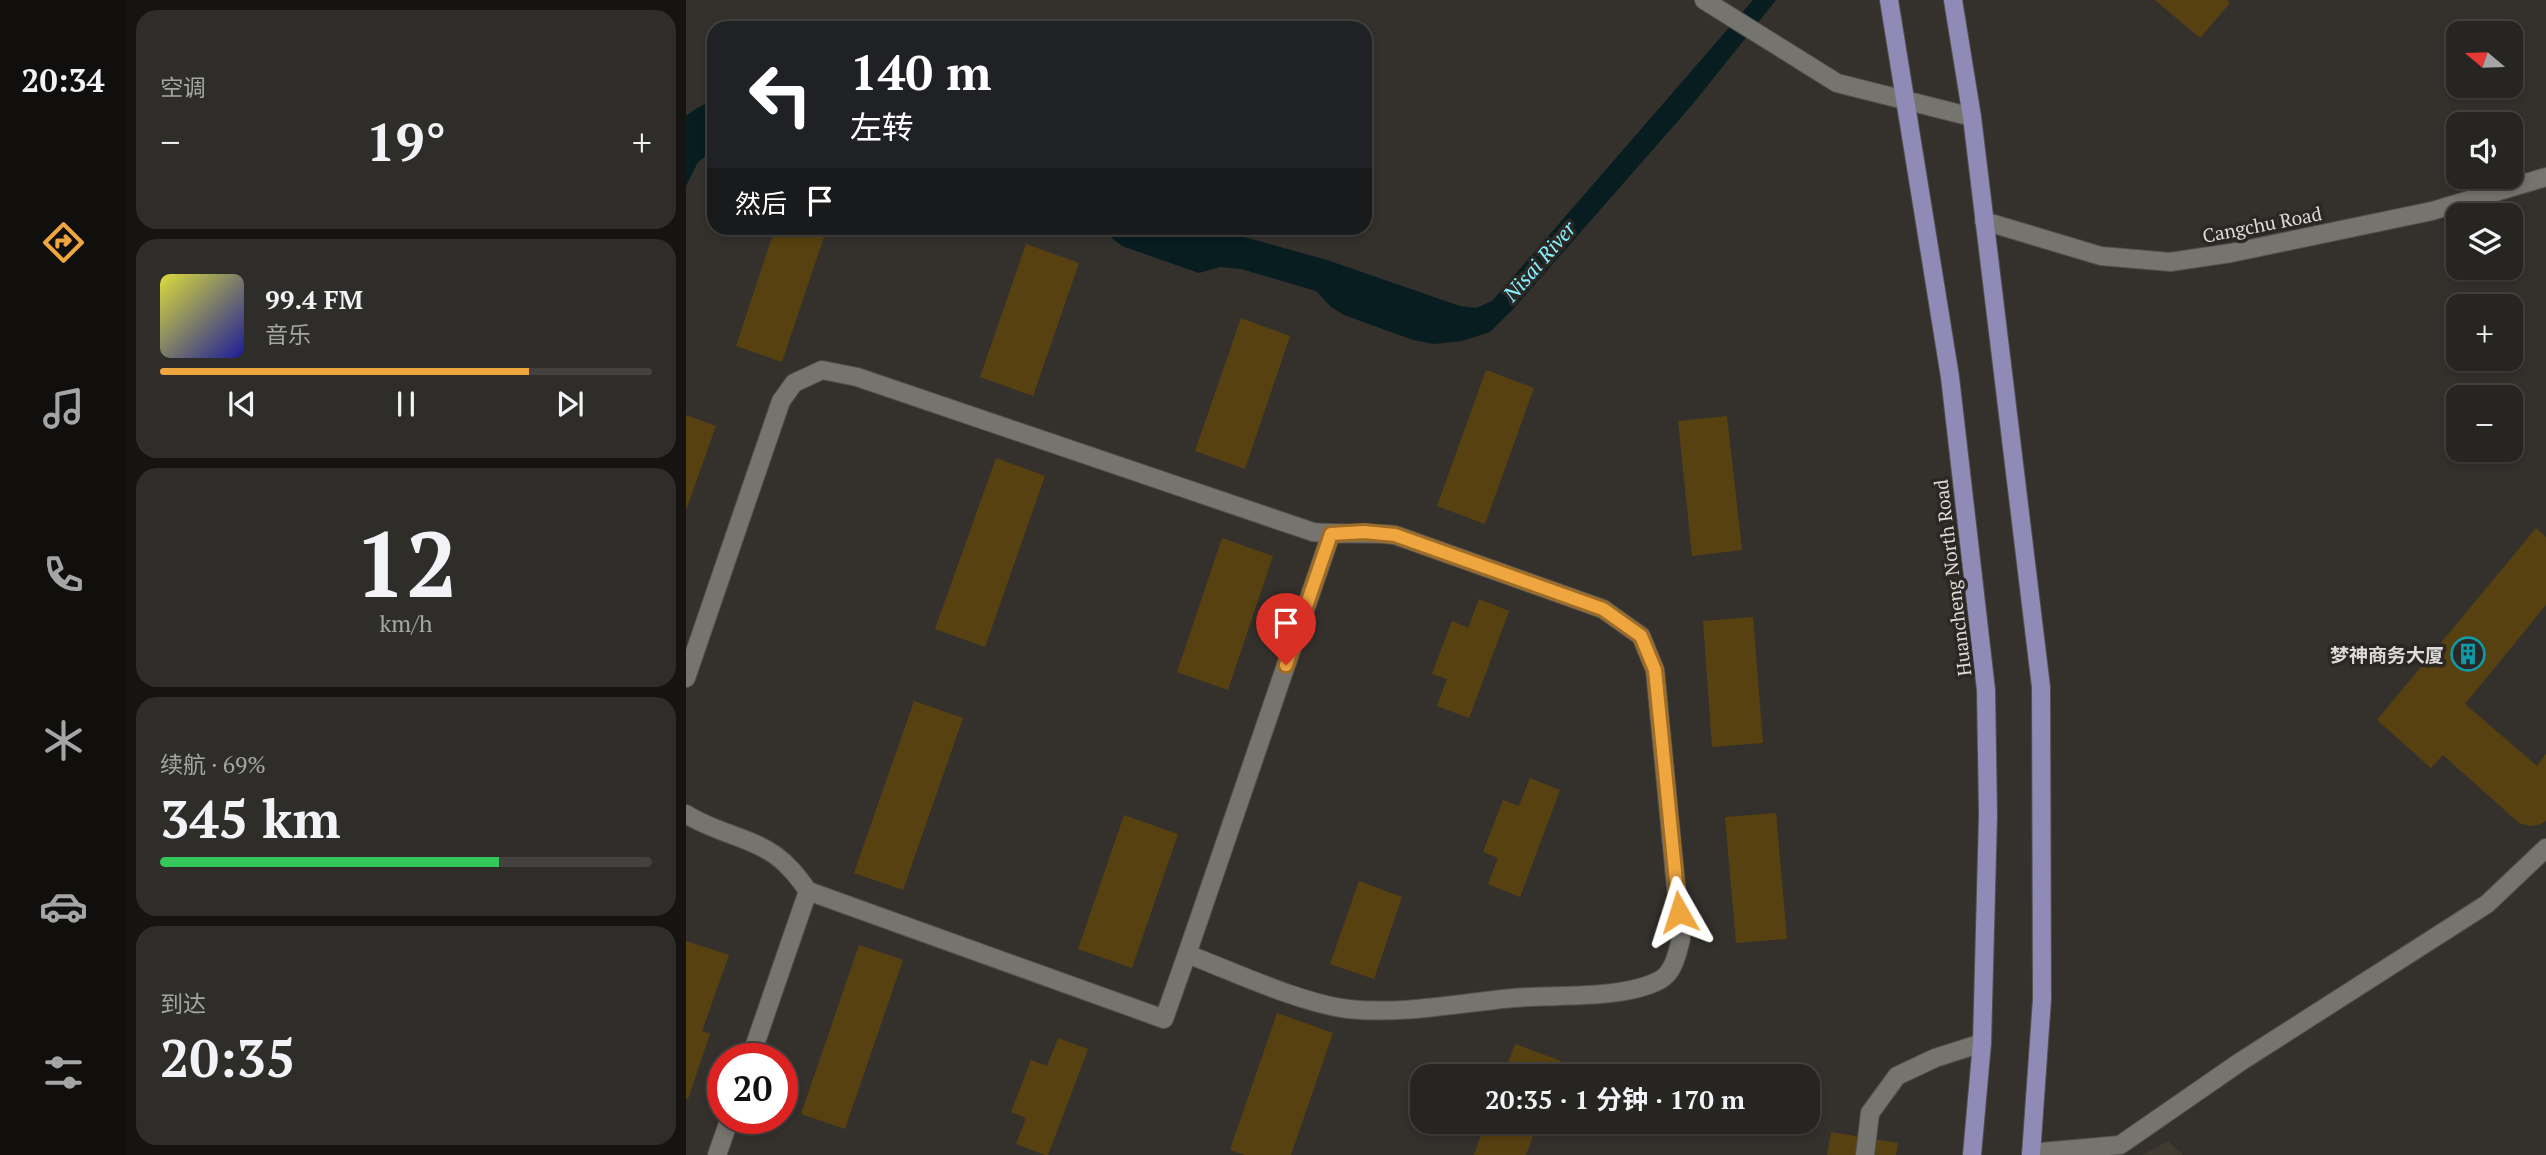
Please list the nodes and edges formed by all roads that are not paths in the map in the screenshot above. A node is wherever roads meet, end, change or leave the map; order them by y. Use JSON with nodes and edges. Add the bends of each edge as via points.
{"nodes":[{"id":1,"x":1889,"y":0,"type":"edge"},
{"id":2,"x":1953,"y":0,"type":"edge"},
{"id":3,"x":1710,"y":4,"type":"edge"},
{"id":4,"x":1904,"y":100,"type":"junction"},
{"id":5,"x":1972,"y":117,"type":"junction"},
{"id":6,"x":2546,"y":177,"type":"edge"},
{"id":7,"x":1984,"y":221,"type":"junction"},
{"id":8,"x":1331,"y":534,"type":"junction"},
{"id":9,"x":686,"y":678,"type":"edge"},
{"id":10,"x":686,"y":814,"type":"edge"},
{"id":11,"x":2546,"y":848,"type":"edge"},
{"id":12,"x":808,"y":891,"type":"junction"},
{"id":13,"x":1188,"y":954,"type":"junction"},
{"id":14,"x":756,"y":1043,"type":"edge"},
{"id":15,"x":1982,"y":1043,"type":"junction"},
{"id":16,"x":724,"y":1134,"type":"edge"},
{"id":17,"x":2031,"y":1154,"type":"edge"},
{"id":18,"x":717,"y":1155,"type":"edge"},
{"id":19,"x":1865,"y":1155,"type":"edge"},
{"id":20,"x":1972,"y":1155,"type":"edge"}],
"edges":[{"from":1,"to":4,"type":"main road","name":"Huancheng North Road"},
{"from":2,"to":5,"type":"main road"},
{"from":3,"to":4,"type":"street","via":[[1837,83]]},
{"from":4,"to":5,"type":"street"},
{"from":4,"to":15,"type":"main road","name":"Huancheng North Road","via":[[1950,377],[1986,690],[1989,815]]},
{"from":5,"to":7,"type":"main road"},
{"from":6,"to":7,"type":"street","name":"Cangchu Road","via":[[2432,211],[2170,262],[2101,256]]},
{"from":7,"to":17,"type":"main road","via":[[2041,687],[2042,999]]},
{"from":8,"to":9,"type":"street","via":[[1313,532],[857,376],[822,370],[794,383],[781,401]]},
{"from":8,"to":13,"type":"street"},
{"from":8,"to":13,"type":"street","via":[[1395,535],[1603,609],[1641,636],[1655,670],[1681,939],[1672,969],[1661,980],[1626,991],[1393,1010],[1347,1009],[1295,995]]},
{"from":10,"to":12,"type":"street","via":[[773,853]]},
{"from":11,"to":17,"type":"street","via":[[2487,904],[2120,1145]]},
{"from":12,"to":13,"type":"street","via":[[1164,1019]]},
{"from":12,"to":14,"type":"street"},
{"from":15,"to":19,"type":"street","via":[[1897,1076],[1870,1113]]},
{"from":15,"to":20,"type":"main road","name":"Huancheng North Road"},
{"from":16,"to":18,"type":"street"}]}
